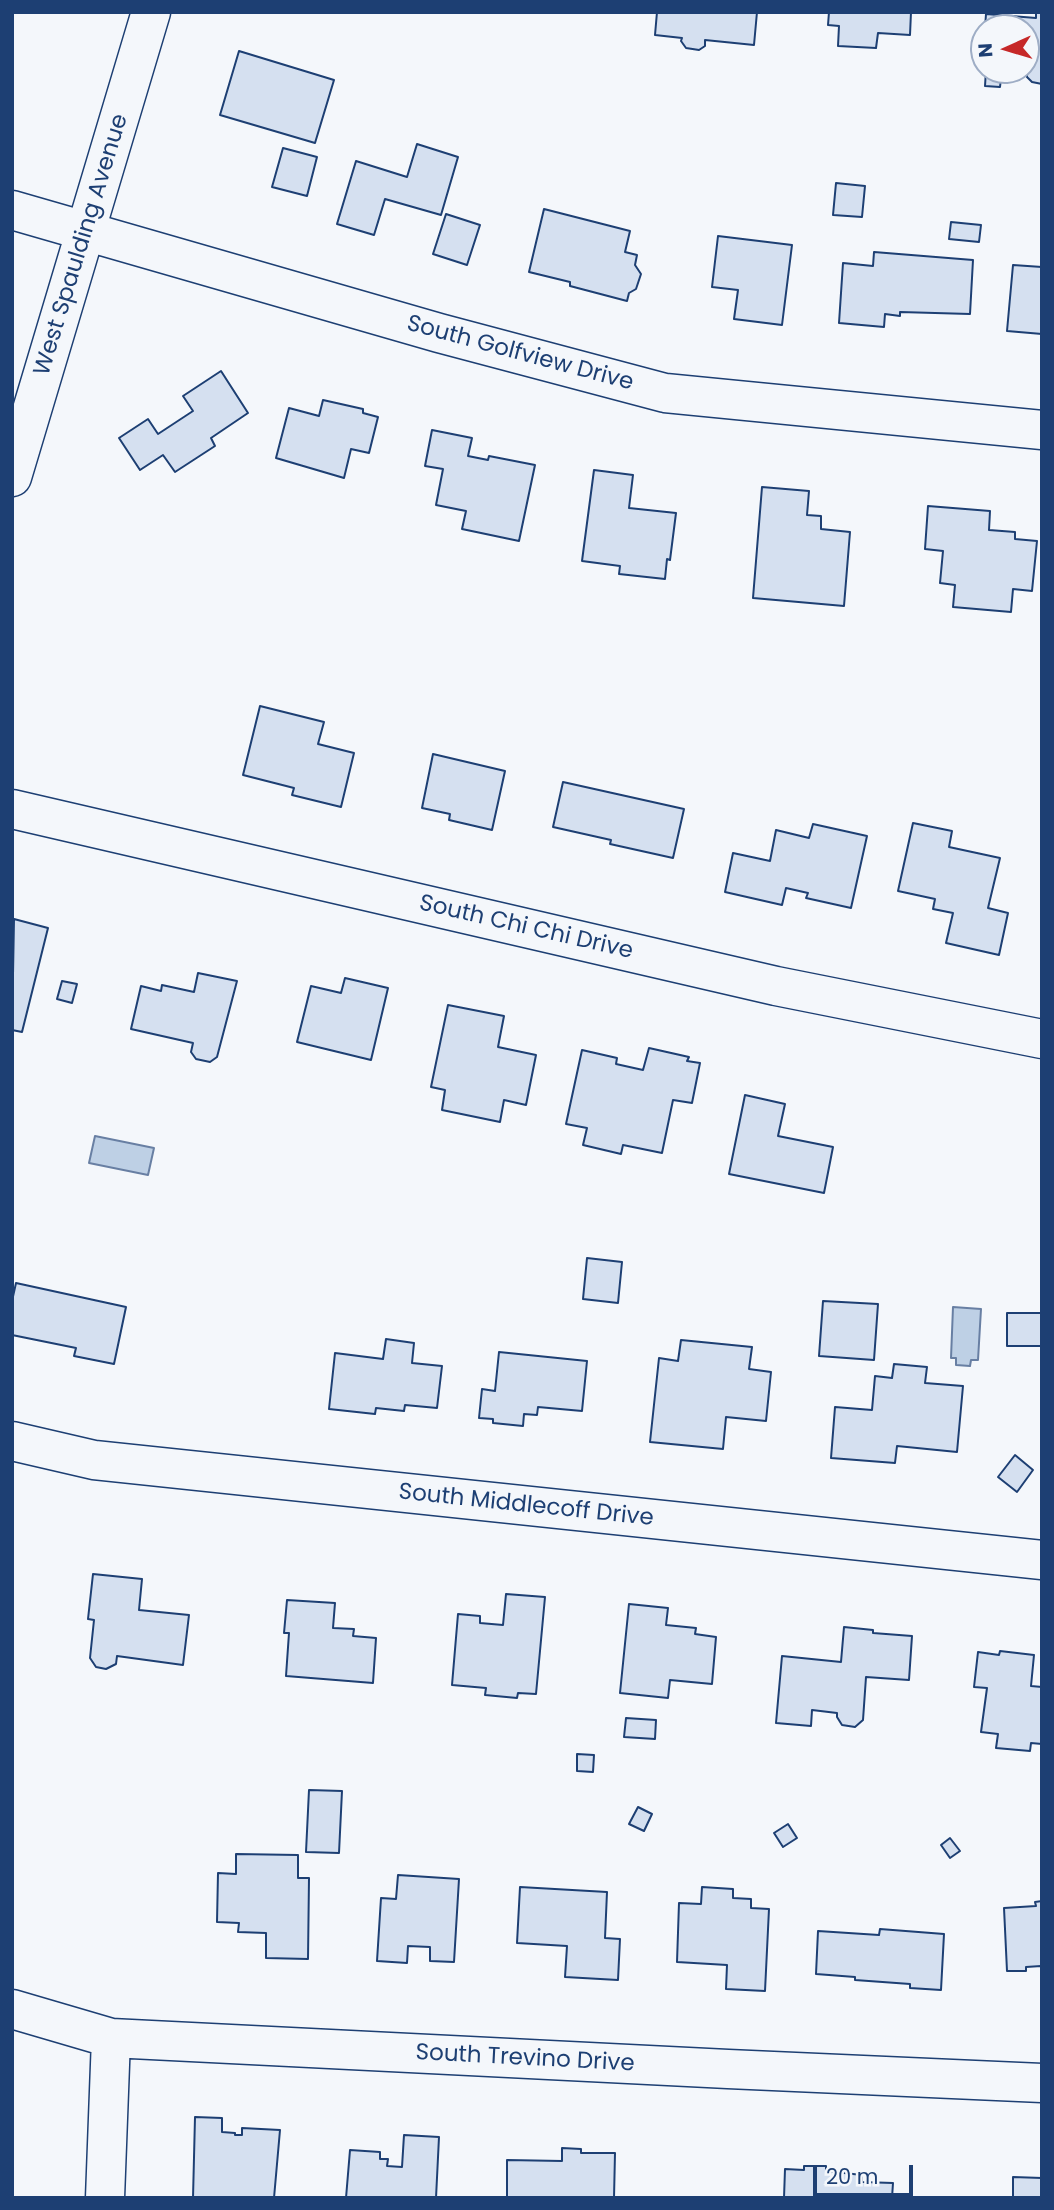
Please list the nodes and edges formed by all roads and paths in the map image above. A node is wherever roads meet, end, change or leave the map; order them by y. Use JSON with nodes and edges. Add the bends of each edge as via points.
{"nodes":[{"id":1,"x":151,"y":12,"type":"edge"},
{"id":2,"x":12,"y":209,"type":"edge"},
{"id":3,"x":86,"y":231,"type":"junction"},
{"id":4,"x":1042,"y":430,"type":"edge"},
{"id":5,"x":12,"y":477,"type":"edge"},
{"id":6,"x":12,"y":810,"type":"edge"},
{"id":7,"x":1042,"y":1040,"type":"edge"},
{"id":8,"x":12,"y":1441,"type":"edge"},
{"id":9,"x":1042,"y":1560,"type":"edge"},
{"id":10,"x":12,"y":2010,"type":"edge"},
{"id":11,"x":111,"y":2038,"type":"junction"},
{"id":12,"x":1042,"y":2083,"type":"edge"},
{"id":13,"x":105,"y":2198,"type":"edge"}],
"edges":[{"from":1,"to":3,"type":"street","name":"West Spaulding Avenue"},
{"from":2,"to":3,"type":"street","name":"South Golfview Drive"},
{"from":3,"to":4,"type":"street","name":"South Golfview Drive","via":[[665,393]]},
{"from":3,"to":5,"type":"street","name":"West Spaulding Avenue"},
{"from":6,"to":7,"type":"street","name":"South Chi Chi Drive","via":[[776,986]]},
{"from":8,"to":9,"type":"street","name":"South Middlecoff Drive","via":[[94,1460]]},
{"from":10,"to":11,"type":"street","name":"South Trevino Drive"},
{"from":11,"to":12,"type":"street","name":"South Trevino Drive"},
{"from":11,"to":13,"type":"street"}]}
